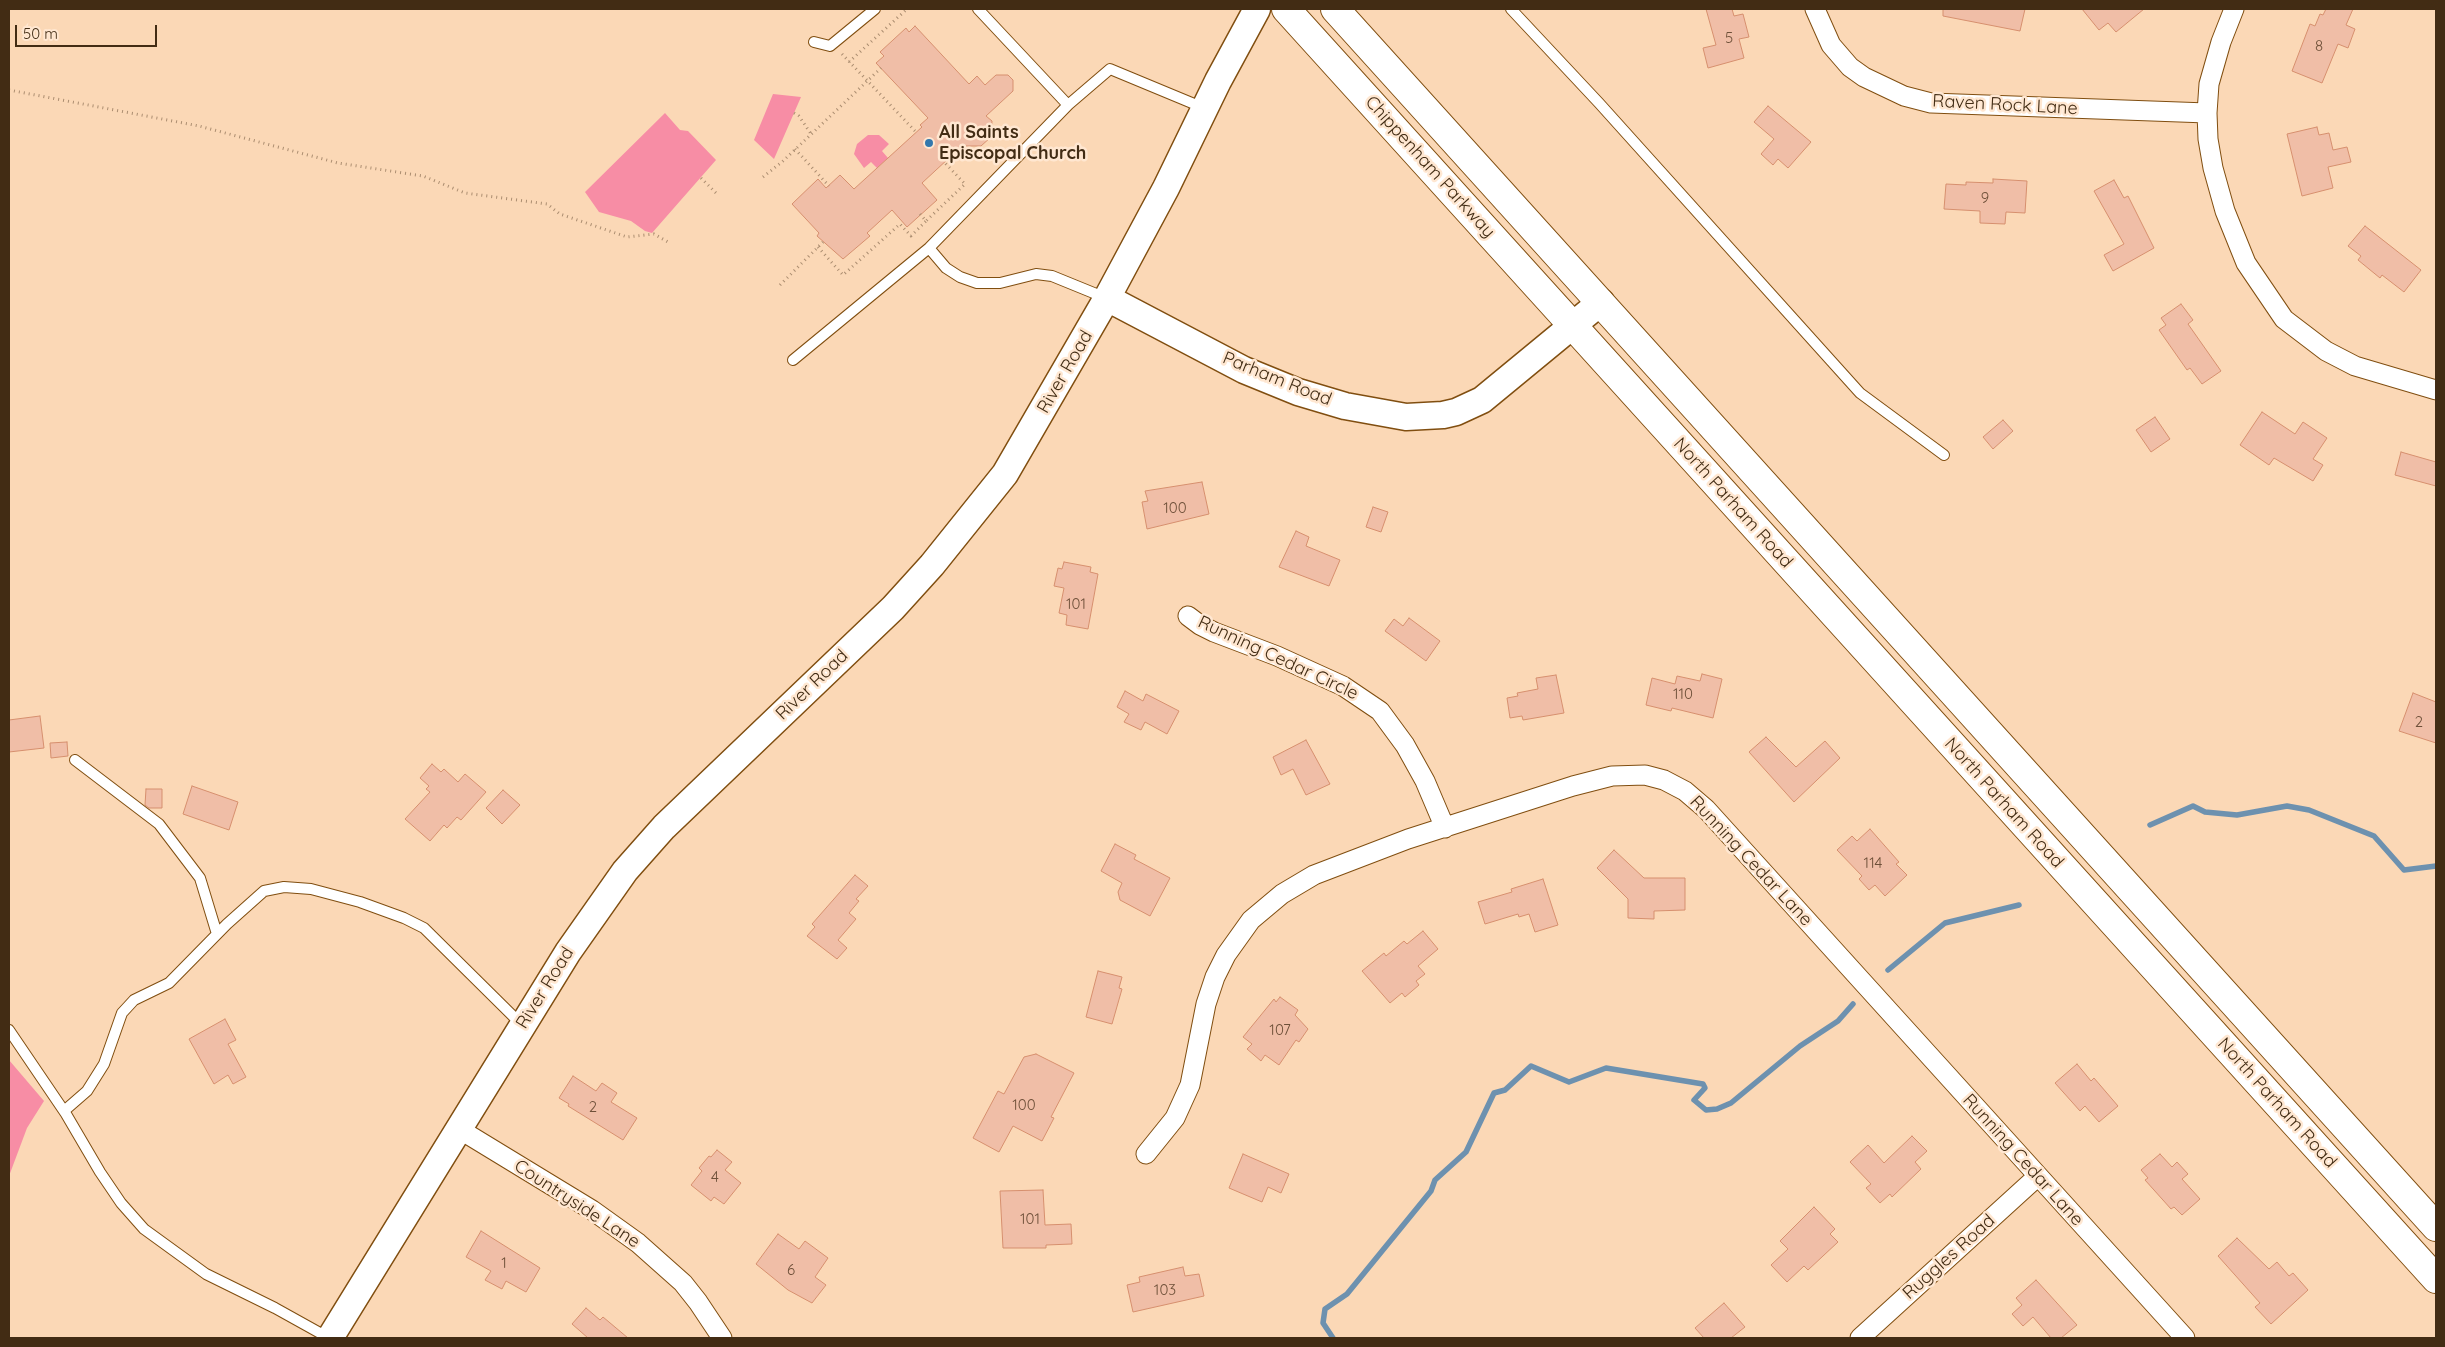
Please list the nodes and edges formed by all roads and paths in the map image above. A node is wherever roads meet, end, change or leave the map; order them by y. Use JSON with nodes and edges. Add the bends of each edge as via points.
{"nodes":[{"id":1,"x":875,"y":9,"type":"edge"},
{"id":2,"x":907,"y":9,"type":"edge"},
{"id":3,"x":978,"y":9,"type":"edge"},
{"id":4,"x":1257,"y":9,"type":"edge"},
{"id":5,"x":1286,"y":9,"type":"edge"},
{"id":6,"x":1335,"y":9,"type":"edge"},
{"id":7,"x":1512,"y":9,"type":"edge"},
{"id":8,"x":1815,"y":9,"type":"edge"},
{"id":9,"x":2234,"y":9,"type":"edge"},
{"id":10,"x":814,"y":42,"type":"dead end"},
{"id":11,"x":832,"y":44,"type":"junction"},
{"id":12,"x":850,"y":62,"type":"junction"},
{"id":13,"x":881,"y":68,"type":"dead end"},
{"id":14,"x":867,"y":81,"type":"junction"},
{"id":15,"x":9,"y":90,"type":"edge"},
{"id":16,"x":1068,"y":105,"type":"junction"},
{"id":17,"x":1205,"y":109,"type":"junction"},
{"id":18,"x":794,"y":113,"type":"dead end"},
{"id":19,"x":2207,"y":113,"type":"junction"},
{"id":20,"x":916,"y":132,"type":"dead end"},
{"id":21,"x":811,"y":134,"type":"junction"},
{"id":22,"x":795,"y":149,"type":"junction"},
{"id":23,"x":944,"y":162,"type":"dead end"},
{"id":24,"x":763,"y":177,"type":"dead end"},
{"id":25,"x":702,"y":178,"type":"dead end"},
{"id":26,"x":829,"y":186,"type":"dead end"},
{"id":27,"x":718,"y":195,"type":"dead end"},
{"id":28,"x":920,"y":214,"type":"dead end"},
{"id":29,"x":926,"y":221,"type":"junction"},
{"id":30,"x":668,"y":242,"type":"dead end"},
{"id":31,"x":823,"y":242,"type":"dead end"},
{"id":32,"x":818,"y":247,"type":"junction"},
{"id":33,"x":929,"y":248,"type":"junction"},
{"id":34,"x":780,"y":285,"type":"dead end"},
{"id":35,"x":1107,"y":298,"type":"junction"},
{"id":36,"x":1601,"y":302,"type":"junction"},
{"id":37,"x":1573,"y":326,"type":"junction"},
{"id":38,"x":793,"y":360,"type":"dead end"},
{"id":39,"x":2436,"y":390,"type":"edge"},
{"id":40,"x":1944,"y":454,"type":"dead end"},
{"id":41,"x":1188,"y":616,"type":"dead end"},
{"id":42,"x":75,"y":760,"type":"dead end"},
{"id":43,"x":1444,"y":828,"type":"junction"},
{"id":44,"x":218,"y":934,"type":"junction"},
{"id":45,"x":522,"y":1025,"type":"junction"},
{"id":46,"x":9,"y":1030,"type":"edge"},
{"id":47,"x":64,"y":1111,"type":"junction"},
{"id":48,"x":459,"y":1129,"type":"junction"},
{"id":49,"x":1146,"y":1154,"type":"dead end"},
{"id":50,"x":2038,"y":1176,"type":"junction"},
{"id":51,"x":2436,"y":1227,"type":"edge"},
{"id":52,"x":2436,"y":1279,"type":"edge"},
{"id":53,"x":330,"y":1338,"type":"edge"},
{"id":54,"x":722,"y":1338,"type":"edge"},
{"id":55,"x":1860,"y":1338,"type":"edge"},
{"id":56,"x":2185,"y":1338,"type":"edge"}],
"edges":[{"from":1,"to":11,"type":"lane"},
{"from":2,"to":12,"type":"path"},
{"from":3,"to":16,"type":"lane"},
{"from":4,"to":17,"type":"main road","name":"River Road"},
{"from":5,"to":37,"type":"highway","name":"Chippenham Parkway"},
{"from":6,"to":36,"type":"highway","name":"Chippenham Parkway"},
{"from":7,"to":40,"type":"lane","via":[[1860,393]]},
{"from":8,"to":19,"type":"street","name":"Raven Rock Lane","via":[[1832,45],[1850,67],[1904,96],[1931,103]]},
{"from":9,"to":19,"type":"street","via":[[2210,84]]},
{"from":10,"to":11,"type":"lane"},
{"from":11,"to":12,"type":"path"},
{"from":12,"to":14,"type":"path"},
{"from":13,"to":14,"type":"path"},
{"from":14,"to":20,"type":"path"},
{"from":14,"to":21,"type":"path"},
{"from":15,"to":30,"type":"path","via":[[200,126],[338,163],[423,176],[465,192],[547,204],[560,214],[627,237],[654,234]]},
{"from":16,"to":17,"type":"lane","via":[[1110,69]]},
{"from":16,"to":33,"type":"lane"},
{"from":17,"to":35,"type":"main road","name":"River Road"},
{"from":18,"to":21,"type":"path"},
{"from":19,"to":39,"type":"street","via":[[2214,168],[2237,244],[2284,319],[2326,351],[2355,366]]},
{"from":21,"to":22,"type":"path"},
{"from":22,"to":24,"type":"path"},
{"from":22,"to":26,"type":"path"},
{"from":23,"to":29,"type":"path","via":[[965,184]]},
{"from":25,"to":27,"type":"path"},
{"from":28,"to":29,"type":"path"},
{"from":29,"to":32,"type":"path","via":[[911,236],[900,224],[843,275]]},
{"from":31,"to":32,"type":"path"},
{"from":32,"to":34,"type":"path"},
{"from":33,"to":35,"type":"lane","via":[[946,268],[977,283],[1036,274],[1052,276]]},
{"from":33,"to":38,"type":"lane"},
{"from":35,"to":37,"type":"main road","name":"Parham Road","via":[[1244,370],[1298,392],[1344,406],[1406,417],[1456,412],[1482,400]]},
{"from":35,"to":45,"type":"main road","name":"River Road","via":[[1005,474],[932,565],[893,608],[664,827],[596,910]]},
{"from":36,"to":37,"type":"main road","name":"Parham Road"},
{"from":36,"to":51,"type":"highway","name":"North Parham Road"},
{"from":37,"to":52,"type":"highway","name":"North Parham Road"},
{"from":41,"to":43,"type":"street","name":"Running Cedar Circle","via":[[1200,626],[1343,686],[1380,711],[1405,745],[1425,781]]},
{"from":42,"to":44,"type":"lane","via":[[159,824],[200,878]]},
{"from":43,"to":49,"type":"street","name":"Running Cedar Lane","via":[[1314,875],[1282,894],[1251,920],[1215,977],[1190,1085],[1175,1118]]},
{"from":43,"to":50,"type":"street","name":"Running Cedar Lane","via":[[1612,776],[1645,775],[1664,780],[1685,792],[1734,838]]},
{"from":44,"to":45,"type":"lane","via":[[264,892],[284,887],[312,888],[360,902],[424,928]]},
{"from":44,"to":47,"type":"lane","via":[[169,983],[128,1006],[122,1013],[104,1064],[87,1091]]},
{"from":45,"to":48,"type":"main road","name":"River Road"},
{"from":46,"to":47,"type":"lane"},
{"from":47,"to":53,"type":"lane","via":[[121,1203],[144,1229],[206,1274]]},
{"from":48,"to":53,"type":"main road","name":"River Road"},
{"from":48,"to":54,"type":"street","name":"Countryside Lane","via":[[592,1210],[638,1242],[682,1283]]},
{"from":50,"to":55,"type":"street","name":"Ruggles Road"},
{"from":50,"to":56,"type":"street","name":"Running Cedar Lane"}]}
